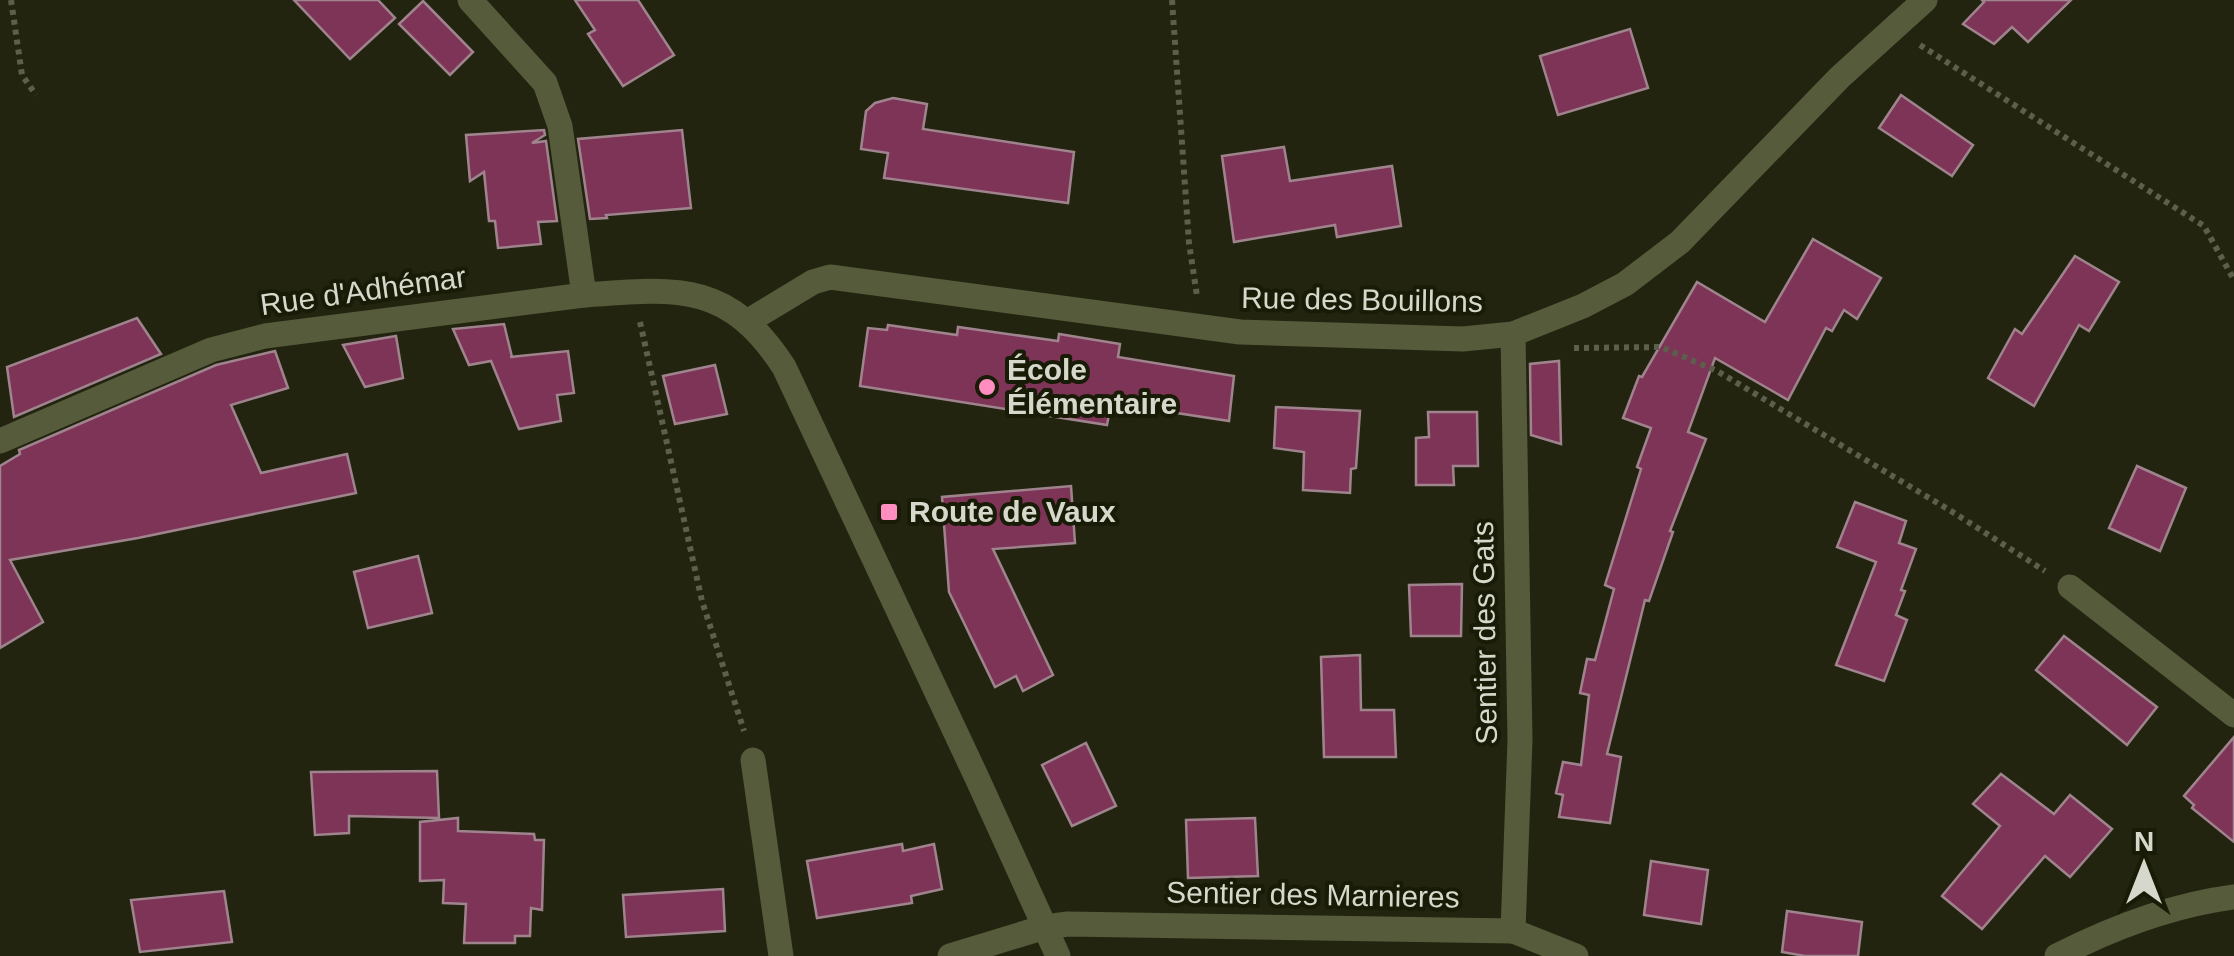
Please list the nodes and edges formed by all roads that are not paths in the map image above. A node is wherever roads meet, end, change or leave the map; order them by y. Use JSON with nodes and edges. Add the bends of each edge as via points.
{"nodes":[{"id":1,"x":470,"y":0,"type":"edge"},
{"id":2,"x":1925,"y":0,"type":"edge"},
{"id":3,"x":584,"y":295,"type":"junction"},
{"id":4,"x":747,"y":322,"type":"junction"},
{"id":5,"x":1513,"y":345,"type":"junction"},
{"id":6,"x":0,"y":441,"type":"edge"},
{"id":7,"x":2070,"y":586,"type":"road end"},
{"id":8,"x":2234,"y":715,"type":"edge"},
{"id":9,"x":753,"y":760,"type":"road end"},
{"id":10,"x":2234,"y":896,"type":"edge"},
{"id":11,"x":1045,"y":927,"type":"junction"},
{"id":12,"x":1513,"y":931,"type":"junction"},
{"id":13,"x":781,"y":956,"type":"edge"},
{"id":14,"x":950,"y":956,"type":"edge"},
{"id":15,"x":1058,"y":956,"type":"edge"},
{"id":16,"x":1576,"y":956,"type":"edge"},
{"id":17,"x":2057,"y":956,"type":"edge"}],
"edges":[{"from":1,"to":3,"type":"street","via":[[545,83],[560,126]]},
{"from":2,"to":5,"type":"street","name":"Rue des Bouillons","via":[[1680,242],[1626,284]]},
{"from":3,"to":4,"type":"street","name":"Rue d'Adhémar","via":[[705,297]]},
{"from":3,"to":6,"type":"street","name":"Rue d'Adhémar","via":[[265,336],[211,350]]},
{"from":4,"to":5,"type":"street","name":"Rue des Bouillons","via":[[830,278],[1240,332]]},
{"from":4,"to":11,"type":"street","via":[[784,367]]},
{"from":5,"to":12,"type":"street","name":"Sentier des Gats","via":[[1520,740]]},
{"from":7,"to":8,"type":"street"},
{"from":9,"to":13,"type":"street"},
{"from":10,"to":17,"type":"street","via":[[2132,922]]},
{"from":11,"to":12,"type":"street","name":"Sentier des Marnieres"},
{"from":11,"to":14,"type":"street","name":"Sentier des Marnieres"},
{"from":11,"to":15,"type":"street"},
{"from":12,"to":16,"type":"street","name":"Sentier des Marnieres"}]}
